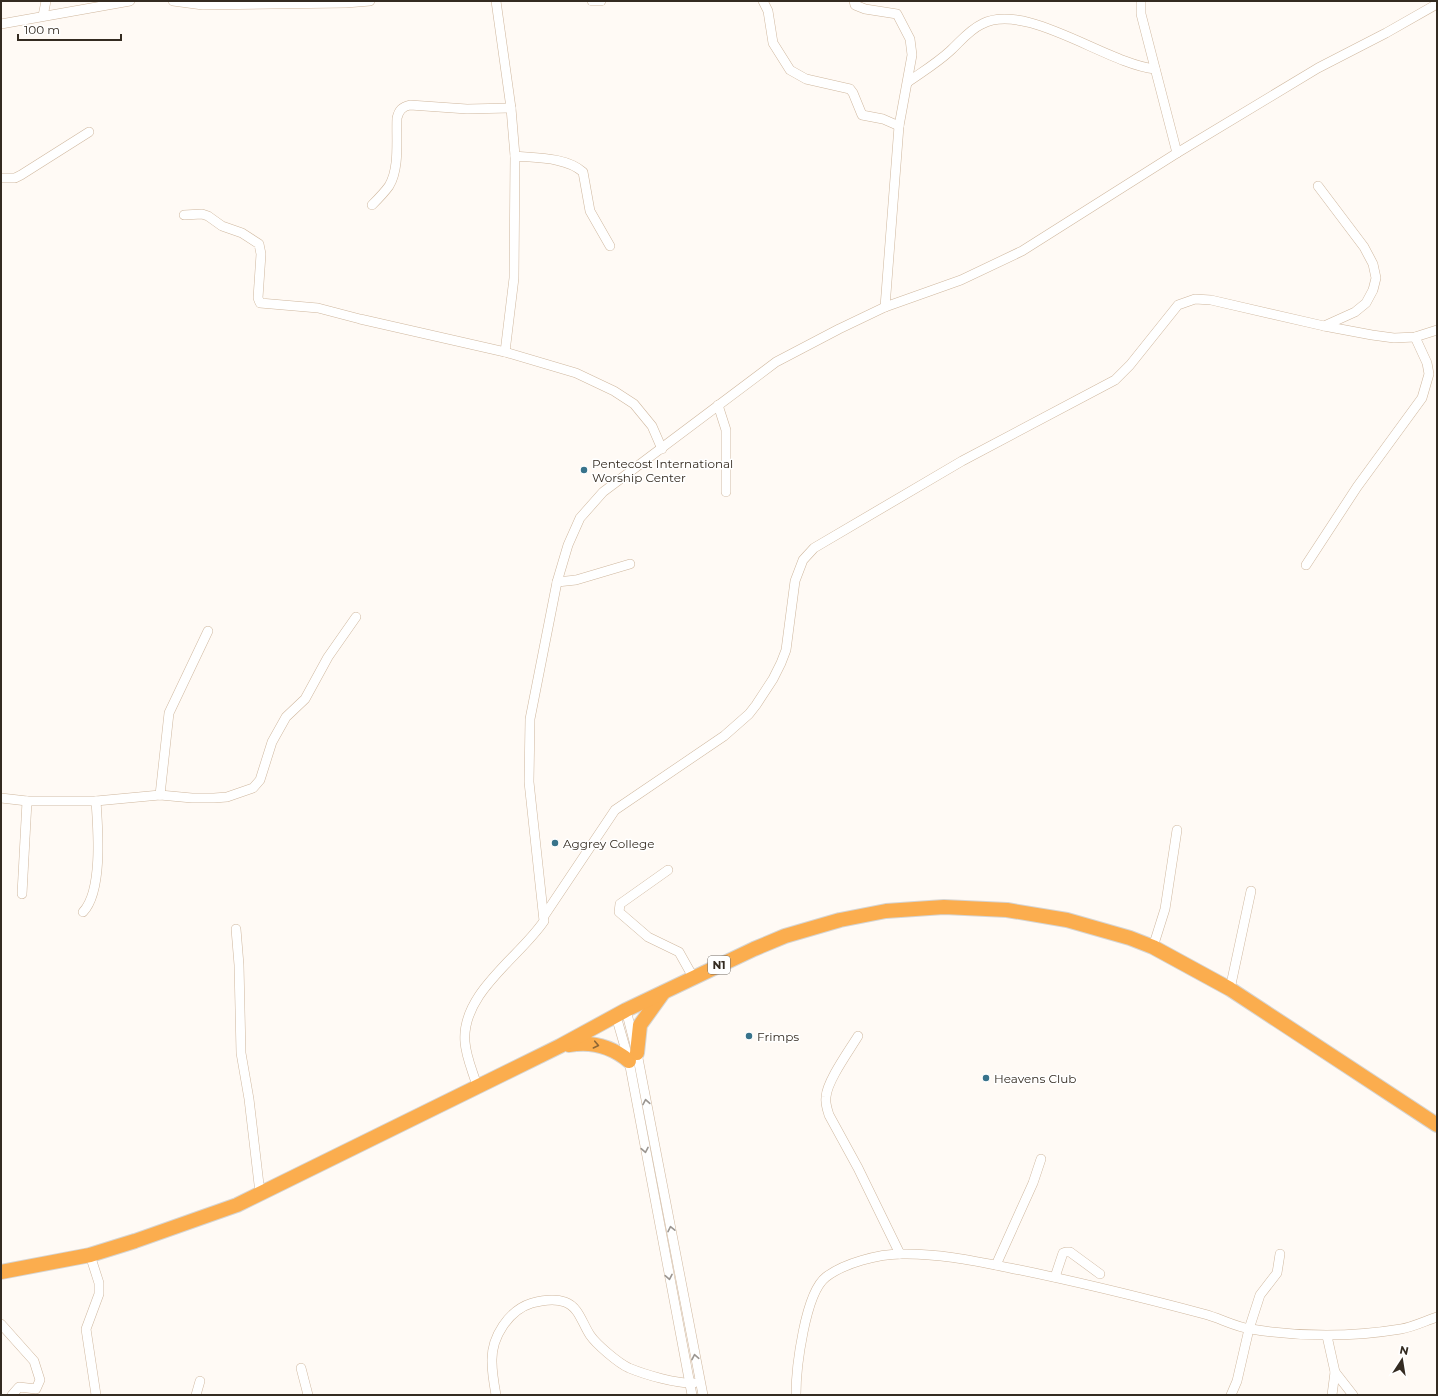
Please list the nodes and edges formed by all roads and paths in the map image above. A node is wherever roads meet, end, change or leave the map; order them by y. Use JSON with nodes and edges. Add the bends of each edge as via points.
{"nodes":[{"id":1,"x":46,"y":1,"type":"edge"},
{"id":2,"x":130,"y":1,"type":"edge"},
{"id":3,"x":173,"y":1,"type":"edge"},
{"id":4,"x":370,"y":1,"type":"edge"},
{"id":5,"x":496,"y":1,"type":"edge"},
{"id":6,"x":592,"y":1,"type":"edge"},
{"id":7,"x":601,"y":1,"type":"edge"},
{"id":8,"x":763,"y":1,"type":"edge"},
{"id":9,"x":854,"y":1,"type":"edge"},
{"id":10,"x":1141,"y":1,"type":"edge"},
{"id":11,"x":312,"y":2,"type":"edge"},
{"id":12,"x":204,"y":3,"type":"edge"},
{"id":13,"x":1437,"y":4,"type":"edge"},
{"id":14,"x":43,"y":16,"type":"junction"},
{"id":15,"x":1,"y":24,"type":"edge"},
{"id":16,"x":1155,"y":69,"type":"junction"},
{"id":17,"x":908,"y":82,"type":"junction"},
{"id":18,"x":510,"y":108,"type":"junction"},
{"id":19,"x":899,"y":126,"type":"junction"},
{"id":20,"x":89,"y":132,"type":"dead end"},
{"id":21,"x":1177,"y":153,"type":"junction"},
{"id":22,"x":515,"y":156,"type":"junction"},
{"id":23,"x":1,"y":178,"type":"edge"},
{"id":24,"x":1318,"y":186,"type":"dead end"},
{"id":25,"x":372,"y":205,"type":"dead end"},
{"id":26,"x":184,"y":215,"type":"dead end"},
{"id":27,"x":610,"y":246,"type":"dead end"},
{"id":28,"x":885,"y":307,"type":"junction"},
{"id":29,"x":1324,"y":326,"type":"junction"},
{"id":30,"x":1437,"y":330,"type":"edge"},
{"id":31,"x":1415,"y":337,"type":"junction"},
{"id":32,"x":505,"y":352,"type":"junction"},
{"id":33,"x":718,"y":406,"type":"junction"},
{"id":34,"x":662,"y":449,"type":"junction"},
{"id":35,"x":726,"y":492,"type":"dead end"},
{"id":36,"x":630,"y":564,"type":"dead end"},
{"id":37,"x":1306,"y":565,"type":"dead end"},
{"id":38,"x":557,"y":582,"type":"junction"},
{"id":39,"x":356,"y":617,"type":"dead end"},
{"id":40,"x":208,"y":631,"type":"dead end"},
{"id":41,"x":160,"y":795,"type":"junction"},
{"id":42,"x":1,"y":798,"type":"edge"},
{"id":43,"x":96,"y":800,"type":"junction"},
{"id":44,"x":27,"y":801,"type":"junction"},
{"id":45,"x":1177,"y":830,"type":"dead end"},
{"id":46,"x":668,"y":870,"type":"dead end"},
{"id":47,"x":1251,"y":892,"type":"dead end"},
{"id":48,"x":22,"y":894,"type":"dead end"},
{"id":49,"x":83,"y":912,"type":"dead end"},
{"id":50,"x":544,"y":916,"type":"junction"},
{"id":51,"x":236,"y":929,"type":"dead end"},
{"id":52,"x":1153,"y":947,"type":"junction"},
{"id":53,"x":693,"y":977,"type":"junction"},
{"id":54,"x":1230,"y":989,"type":"junction"},
{"id":55,"x":664,"y":993,"type":"junction"},
{"id":56,"x":621,"y":1013,"type":"junction"},
{"id":57,"x":858,"y":1036,"type":"dead end"},
{"id":58,"x":560,"y":1046,"type":"junction"},
{"id":59,"x":633,"y":1057,"type":"junction"},
{"id":60,"x":477,"y":1086,"type":"junction"},
{"id":61,"x":1437,"y":1125,"type":"edge"},
{"id":62,"x":1041,"y":1159,"type":"dead end"},
{"id":63,"x":260,"y":1193,"type":"junction"},
{"id":64,"x":900,"y":1254,"type":"junction"},
{"id":65,"x":1280,"y":1254,"type":"dead end"},
{"id":66,"x":90,"y":1255,"type":"junction"},
{"id":67,"x":996,"y":1265,"type":"junction"},
{"id":68,"x":1,"y":1272,"type":"edge"},
{"id":69,"x":1100,"y":1274,"type":"dead end"},
{"id":70,"x":1055,"y":1277,"type":"junction"},
{"id":71,"x":1437,"y":1317,"type":"edge"},
{"id":72,"x":1,"y":1324,"type":"edge"},
{"id":73,"x":1249,"y":1329,"type":"junction"},
{"id":74,"x":1327,"y":1336,"type":"junction"},
{"id":75,"x":300,"y":1368,"type":"dead end"},
{"id":76,"x":1335,"y":1372,"type":"junction"},
{"id":77,"x":200,"y":1381,"type":"dead end"},
{"id":78,"x":690,"y":1383,"type":"junction"},
{"id":79,"x":700,"y":1383,"type":"junction"},
{"id":80,"x":12,"y":1395,"type":"edge"},
{"id":81,"x":96,"y":1395,"type":"edge"},
{"id":82,"x":196,"y":1395,"type":"edge"},
{"id":83,"x":308,"y":1395,"type":"edge"},
{"id":84,"x":496,"y":1395,"type":"edge"},
{"id":85,"x":692,"y":1395,"type":"edge"},
{"id":86,"x":703,"y":1395,"type":"edge"},
{"id":87,"x":796,"y":1395,"type":"edge"},
{"id":88,"x":1231,"y":1395,"type":"edge"},
{"id":89,"x":1332,"y":1395,"type":"edge"},
{"id":90,"x":1352,"y":1395,"type":"edge"}],
"edges":[{"from":1,"to":14,"type":"street"},
{"from":2,"to":14,"type":"street"},
{"from":3,"to":12,"type":"street"},
{"from":4,"to":11,"type":"street"},
{"from":5,"to":18,"type":"street"},
{"from":6,"to":7,"type":"street"},
{"from":8,"to":19,"type":"street","via":[[768,11],[773,43],[790,70],[806,79],[850,89],[862,115],[883,119]]},
{"from":9,"to":17,"type":"street","via":[[855,5],[865,9],[892,12],[901,18],[912,46]]},
{"from":10,"to":16,"type":"street","via":[[1141,14]]},
{"from":11,"to":12,"type":"street"},
{"from":13,"to":21,"type":"street","via":[[1318,68]]},
{"from":14,"to":15,"type":"street"},
{"from":16,"to":17,"type":"street","via":[[1132,64],[1037,25],[1004,19],[992,20],[975,28],[936,63]]},
{"from":16,"to":21,"type":"street"},
{"from":17,"to":19,"type":"street"},
{"from":18,"to":22,"type":"street"},
{"from":18,"to":25,"type":"street","via":[[405,106],[397,118],[393,176],[384,192]]},
{"from":19,"to":28,"type":"street"},
{"from":20,"to":23,"type":"street","via":[[21,175]]},
{"from":21,"to":28,"type":"street","via":[[1022,251],[961,280]]},
{"from":22,"to":27,"type":"street","via":[[560,162],[583,172],[590,211]]},
{"from":22,"to":32,"type":"street","via":[[514,278]]},
{"from":24,"to":29,"type":"street","via":[[1364,247],[1373,264],[1376,278],[1366,303],[1355,312]]},
{"from":26,"to":32,"type":"street","via":[[208,216],[222,226],[242,233],[259,244],[260,303],[318,308]]},
{"from":28,"to":33,"type":"street","via":[[792,352]]},
{"from":29,"to":31,"type":"street","via":[[1394,338]]},
{"from":29,"to":50,"type":"street","via":[[1211,300],[1195,299],[1185,302],[1170,312],[1130,365],[1115,380],[962,461],[814,548],[803,560],[795,580],[786,650],[773,679],[752,710],[724,736],[614,810]]},
{"from":30,"to":31,"type":"street"},
{"from":31,"to":37,"type":"street","via":[[1429,374],[1422,398],[1357,487]]},
{"from":32,"to":34,"type":"street","via":[[576,373],[614,391],[634,404],[647,418]]},
{"from":33,"to":34,"type":"street"},
{"from":33,"to":35,"type":"street","via":[[726,430]]},
{"from":34,"to":38,"type":"street","via":[[603,492],[580,518],[568,545]]},
{"from":36,"to":38,"type":"street","via":[[576,580]]},
{"from":38,"to":50,"type":"street","via":[[532,706],[529,747],[529,789]]},
{"from":39,"to":41,"type":"street","via":[[328,657],[305,699],[286,717],[272,742],[257,785],[240,793],[214,798]]},
{"from":40,"to":41,"type":"street","via":[[169,713]]},
{"from":41,"to":43,"type":"street"},
{"from":42,"to":44,"type":"street"},
{"from":43,"to":44,"type":"street"},
{"from":43,"to":49,"type":"street","via":[[98,856],[90,905]]},
{"from":44,"to":48,"type":"street"},
{"from":45,"to":52,"type":"street","via":[[1165,909]]},
{"from":46,"to":53,"type":"street","via":[[620,904],[619,912],[648,938],[679,952]]},
{"from":47,"to":54,"type":"street"},
{"from":50,"to":60,"type":"street","via":[[542,924],[508,961],[473,1006],[466,1026],[465,1042]]},
{"from":51,"to":63,"type":"street","via":[[241,1053]]},
{"from":52,"to":53,"type":"highway","number":"N1","via":[[1101,929],[1035,913],[944,907],[905,909],[840,920],[785,936]]},
{"from":52,"to":54,"type":"highway","number":"N1"},
{"from":53,"to":55,"type":"highway","number":"N1"},
{"from":54,"to":61,"type":"highway","number":"N1"},
{"from":55,"to":56,"type":"highway","number":"N1"},
{"from":55,"to":59,"type":"highway","via":[[640,1025]]},
{"from":56,"to":58,"type":"highway","number":"N1"},
{"from":56,"to":59,"type":"street"},
{"from":57,"to":64,"type":"street","via":[[829,1086],[826,1107]]},
{"from":58,"to":59,"type":"highway","one_way":true,"via":[[593,1044]]},
{"from":58,"to":60,"type":"highway","number":"N1"},
{"from":59,"to":78,"type":"street","one_way":true},
{"from":79,"to":59,"type":"street","one_way":true},
{"from":60,"to":63,"type":"highway","number":"N1","via":[[312,1170]]},
{"from":62,"to":67,"type":"street","via":[[1033,1183]]},
{"from":63,"to":66,"type":"highway","number":"N1","via":[[201,1219]]},
{"from":64,"to":67,"type":"street"},
{"from":64,"to":87,"type":"street","via":[[878,1256],[855,1263],[833,1273],[819,1284],[800,1348]]},
{"from":65,"to":73,"type":"street","via":[[1277,1273],[1262,1291]]},
{"from":66,"to":68,"type":"highway","number":"N1"},
{"from":66,"to":81,"type":"street","via":[[99,1283],[99,1294],[86,1329]]},
{"from":67,"to":70,"type":"street"},
{"from":69,"to":70,"type":"street","via":[[1070,1252],[1066,1252],[1063,1253]]},
{"from":70,"to":73,"type":"street","via":[[1207,1315]]},
{"from":71,"to":74,"type":"street","via":[[1402,1329]]},
{"from":72,"to":80,"type":"street","via":[[34,1361],[40,1380],[36,1389],[19,1387]]},
{"from":73,"to":74,"type":"street"},
{"from":73,"to":88,"type":"street","via":[[1237,1381]]},
{"from":74,"to":76,"type":"street"},
{"from":75,"to":83,"type":"street"},
{"from":76,"to":89,"type":"street"},
{"from":76,"to":90,"type":"street"},
{"from":77,"to":82,"type":"street"},
{"from":78,"to":79,"type":"street"},
{"from":78,"to":84,"type":"street","via":[[659,1377],[624,1365],[595,1342],[576,1308],[566,1302],[542,1300],[522,1306],[511,1314],[503,1326],[492,1361]]},
{"from":78,"to":85,"type":"street"},
{"from":79,"to":86,"type":"street"}]}
